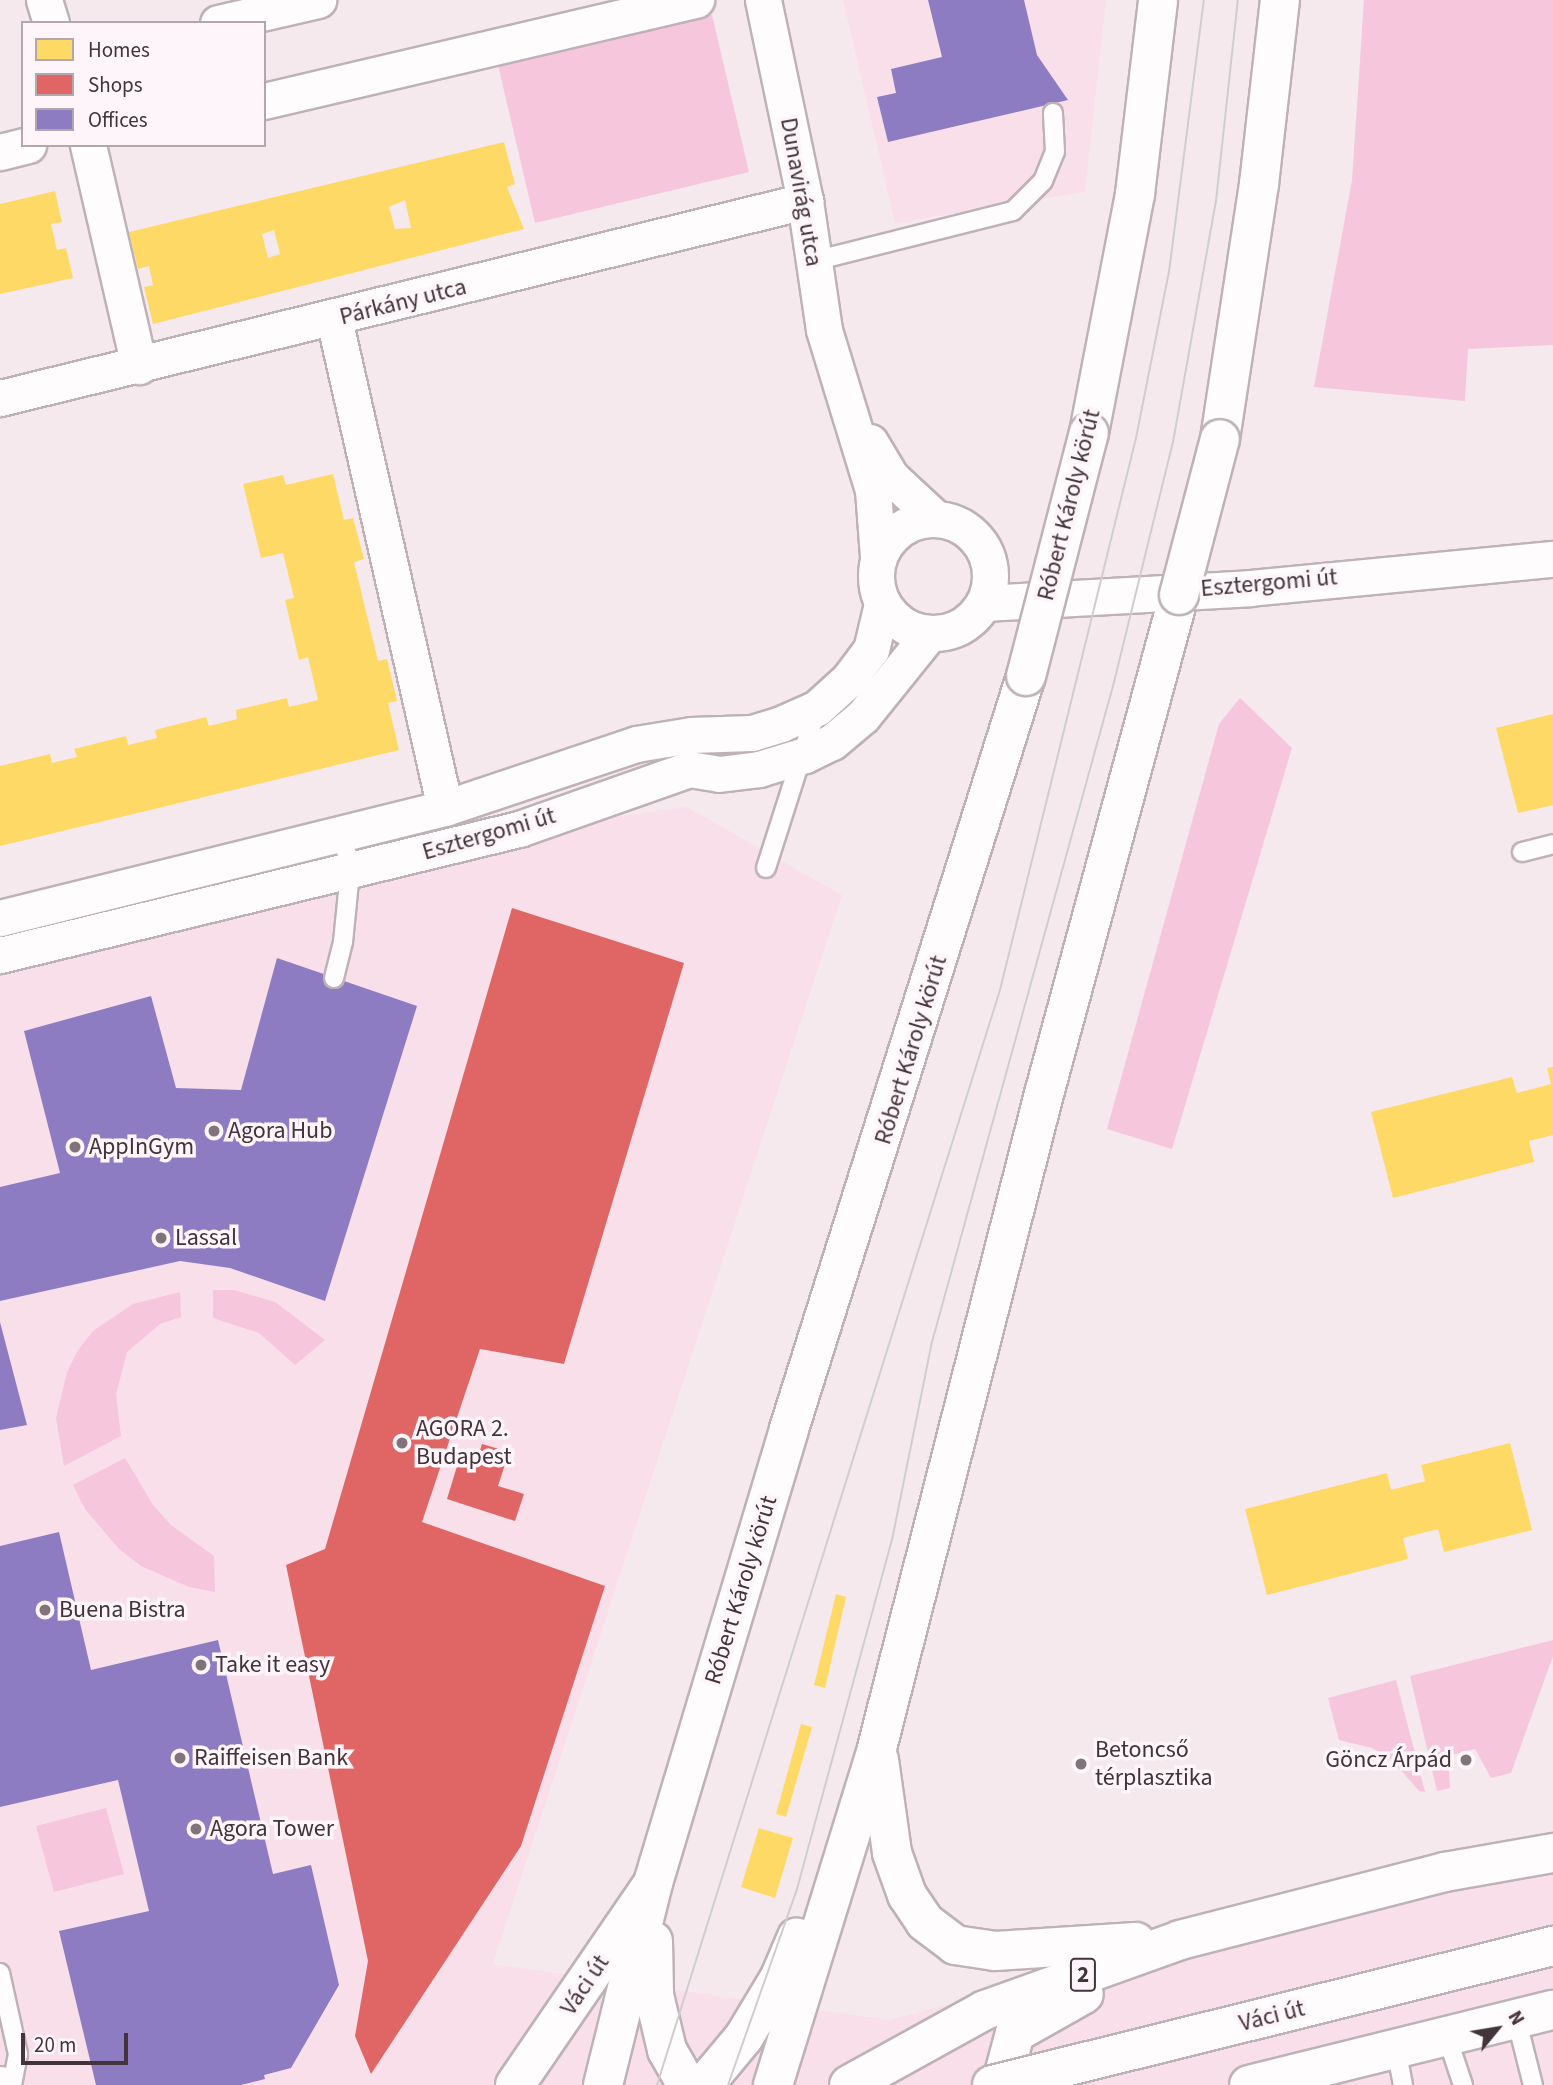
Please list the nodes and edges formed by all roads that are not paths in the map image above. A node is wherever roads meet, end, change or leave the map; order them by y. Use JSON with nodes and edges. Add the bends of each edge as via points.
{"nodes":[{"id":1,"x":44,"y":0,"type":"edge"},
{"id":2,"x":696,"y":0,"type":"edge"},
{"id":3,"x":763,"y":0,"type":"edge"},
{"id":4,"x":1158,"y":0,"type":"edge"},
{"id":5,"x":1280,"y":0,"type":"edge"},
{"id":6,"x":304,"y":2,"type":"edge"},
{"id":7,"x":50,"y":21,"type":"edge"},
{"id":8,"x":226,"y":21,"type":"edge"},
{"id":9,"x":266,"y":101,"type":"edge"},
{"id":10,"x":1053,"y":113,"type":"dead end"},
{"id":11,"x":21,"y":147,"type":"edge"},
{"id":12,"x":88,"y":147,"type":"edge"},
{"id":13,"x":0,"y":152,"type":"edge"},
{"id":14,"x":805,"y":201,"type":"junction"},
{"id":15,"x":814,"y":261,"type":"junction"},
{"id":16,"x":334,"y":319,"type":"junction"},
{"id":17,"x":139,"y":366,"type":"junction"},
{"id":18,"x":837,"y":384,"type":"junction"},
{"id":19,"x":0,"y":398,"type":"edge"},
{"id":20,"x":935,"y":518,"type":"junction"},
{"id":21,"x":878,"y":555,"type":"junction"},
{"id":22,"x":1553,"y":559,"type":"edge"},
{"id":23,"x":984,"y":603,"type":"junction"},
{"id":24,"x":882,"y":604,"type":"junction"},
{"id":25,"x":929,"y":634,"type":"junction"},
{"id":26,"x":817,"y":708,"type":"junction"},
{"id":27,"x":805,"y":755,"type":"junction"},
{"id":28,"x":444,"y":808,"type":"junction"},
{"id":29,"x":343,"y":835,"type":"junction"},
{"id":30,"x":1553,"y":844,"type":"edge"},
{"id":31,"x":1521,"y":852,"type":"dead end"},
{"id":32,"x":766,"y":868,"type":"dead end"},
{"id":33,"x":350,"y":872,"type":"junction"},
{"id":34,"x":0,"y":918,"type":"edge"},
{"id":35,"x":0,"y":955,"type":"edge"},
{"id":36,"x":334,"y":978,"type":"dead end"},
{"id":37,"x":877,"y":1748,"type":"junction"},
{"id":38,"x":1553,"y":1853,"type":"edge"},
{"id":39,"x":653,"y":1883,"type":"junction"},
{"id":40,"x":1180,"y":1940,"type":"junction"},
{"id":41,"x":1553,"y":1946,"type":"edge"},
{"id":42,"x":0,"y":1973,"type":"edge"},
{"id":43,"x":1553,"y":2010,"type":"edge"},
{"id":44,"x":1516,"y":2018,"type":"junction"},
{"id":45,"x":1447,"y":2037,"type":"junction"},
{"id":46,"x":1399,"y":2067,"type":"edge"},
{"id":47,"x":12,"y":2085,"type":"edge"},
{"id":48,"x":515,"y":2085,"type":"edge"},
{"id":49,"x":603,"y":2085,"type":"edge"},
{"id":50,"x":687,"y":2085,"type":"edge"},
{"id":51,"x":704,"y":2085,"type":"edge"},
{"id":52,"x":773,"y":2085,"type":"edge"},
{"id":53,"x":849,"y":2085,"type":"edge"},
{"id":54,"x":992,"y":2085,"type":"edge"},
{"id":55,"x":1009,"y":2085,"type":"edge"},
{"id":56,"x":1250,"y":2085,"type":"edge"},
{"id":57,"x":1463,"y":2085,"type":"edge"},
{"id":58,"x":1533,"y":2085,"type":"edge"}],
"edges":[{"from":1,"to":7,"type":"street"},
{"from":2,"to":9,"type":"street"},
{"from":3,"to":14,"type":"street","name":"Dunavirág utca"},
{"from":4,"to":39,"type":"main road","name":"Róbert Károly körút","bridge":true,"via":[[1135,194],[1089,433],[1026,676],[789,1429]]},
{"from":5,"to":37,"type":"main road","bridge":true,"via":[[1259,184],[1220,439],[1044,1094]]},
{"from":6,"to":8,"type":"street"},
{"from":10,"to":15,"type":"lane","via":[[1055,152],[1043,181],[1013,211]]},
{"from":11,"to":13,"type":"street"},
{"from":12,"to":17,"type":"street"},
{"from":14,"to":15,"type":"street","name":"Dunavirág utca"},
{"from":14,"to":16,"type":"street","name":"Párkány utca"},
{"from":15,"to":18,"type":"street","name":"Dunavirág utca"},
{"from":16,"to":17,"type":"street","name":"Párkány utca"},
{"from":16,"to":28,"type":"street","name":"Esztergomi út"},
{"from":17,"to":19,"type":"street","name":"Párkány utca"},
{"from":18,"to":20,"type":"street","name":"Dunavirág utca","via":[[891,477]]},
{"from":18,"to":21,"type":"street","name":"Dunavirág utca","via":[[873,490]]},
{"from":20,"to":21,"type":"street","via":[[901,528]]},
{"from":20,"to":23,"type":"street","via":[[966,529],[986,555],[990,571]]},
{"from":21,"to":24,"type":"street","name":"Esztergomi út","via":[[875,580]]},
{"from":22,"to":23,"type":"street","name":"Esztergomi út","via":[[1250,587]]},
{"from":23,"to":25,"type":"street","via":[[970,620],[951,631]]},
{"from":24,"to":25,"type":"street","via":[[902,625]]},
{"from":24,"to":26,"type":"street","name":"Esztergomi út","via":[[872,650]]},
{"from":25,"to":27,"type":"street","name":"Esztergomi út","via":[[863,716],[832,742]]},
{"from":26,"to":27,"type":"lane"},
{"from":26,"to":28,"type":"street","name":"Esztergomi út","via":[[752,733],[691,735],[636,744]]},
{"from":27,"to":32,"type":"lane"},
{"from":27,"to":33,"type":"street","name":"Esztergomi út","via":[[759,769],[719,774],[689,769],[519,829]]},
{"from":28,"to":29,"type":"street","name":"Esztergomi út"},
{"from":29,"to":33,"type":"lane"},
{"from":29,"to":34,"type":"street","name":"Esztergomi út"},
{"from":30,"to":31,"type":"lane"},
{"from":33,"to":35,"type":"street","name":"Esztergomi út"},
{"from":33,"to":36,"type":"lane","via":[[343,942]]},
{"from":37,"to":40,"type":"main road","via":[[892,1853],[906,1895],[925,1922],[955,1945],[995,1951]]},
{"from":37,"to":51,"type":"main road","via":[[780,1977],[744,2037]]},
{"from":37,"to":52,"type":"main road"},
{"from":38,"to":40,"type":"main road","number":"2","via":[[1445,1872]]},
{"from":39,"to":48,"type":"main road","name":"Váci út"},
{"from":39,"to":49,"type":"main road","name":"Róbert Károly körút"},
{"from":39,"to":50,"type":"main road","via":[[654,1995],[667,2050]]},
{"from":40,"to":53,"type":"main road","number":"2","via":[[985,2010]]},
{"from":40,"to":55,"type":"main road","via":[[1015,2033],[1004,2074]]},
{"from":41,"to":54,"type":"main road","name":"Váci út","bridge":true},
{"from":42,"to":47,"type":"lane","via":[[18,2054]]},
{"from":43,"to":44,"type":"main road"},
{"from":44,"to":45,"type":"main road"},
{"from":44,"to":58,"type":"lane"},
{"from":45,"to":46,"type":"main road"},
{"from":45,"to":57,"type":"lane"},
{"from":46,"to":56,"type":"main road"}]}
